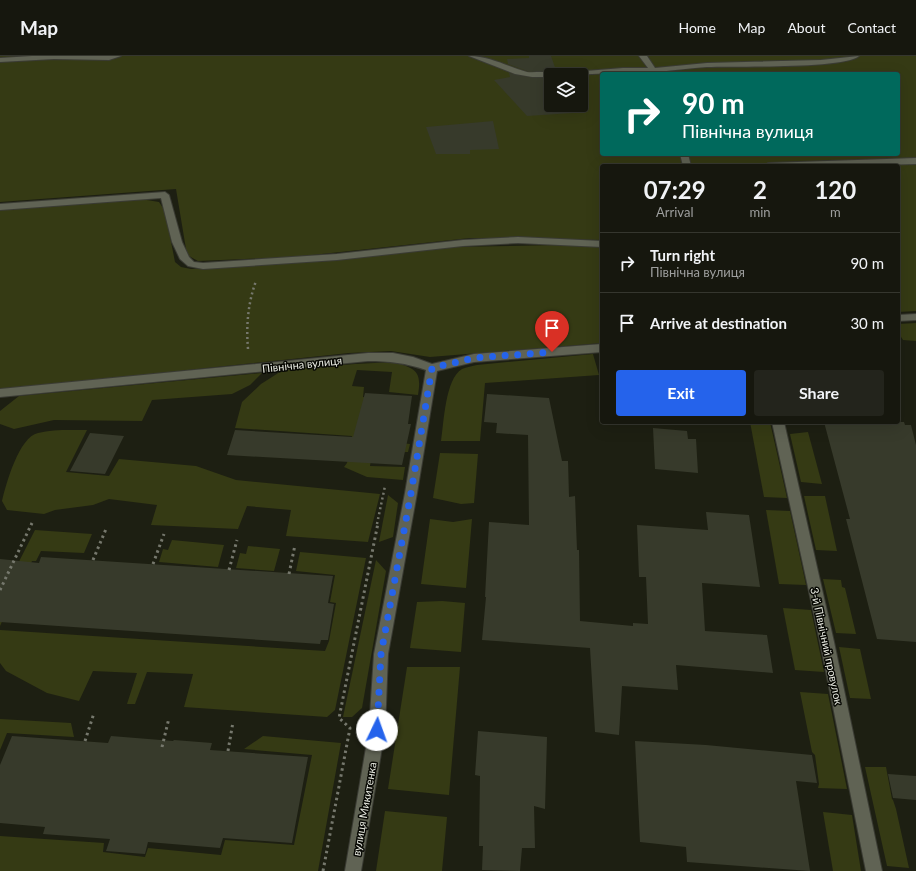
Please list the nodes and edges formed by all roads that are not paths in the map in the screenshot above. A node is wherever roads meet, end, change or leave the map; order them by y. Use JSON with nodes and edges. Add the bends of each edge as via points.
{"nodes":[{"id":1,"x":117,"y":56,"type":"edge"},
{"id":2,"x":474,"y":56,"type":"edge"},
{"id":3,"x":643,"y":56,"type":"edge"},
{"id":4,"x":855,"y":56,"type":"edge"},
{"id":5,"x":0,"y":60,"type":"edge"},
{"id":6,"x":655,"y":72,"type":"edge"},
{"id":7,"x":588,"y":73,"type":"edge"},
{"id":8,"x":544,"y":75,"type":"edge"},
{"id":9,"x":916,"y":161,"type":"edge"},
{"id":10,"x":827,"y":164,"type":"edge"},
{"id":11,"x":0,"y":207,"type":"edge"},
{"id":12,"x":600,"y":244,"type":"edge"},
{"id":13,"x":916,"y":317,"type":"edge"},
{"id":14,"x":900,"y":318,"type":"edge"},
{"id":15,"x":600,"y":348,"type":"edge"},
{"id":16,"x":432,"y":368,"type":"junction"},
{"id":17,"x":0,"y":393,"type":"edge"},
{"id":18,"x":778,"y":424,"type":"edge"},
{"id":19,"x":353,"y":871,"type":"edge"},
{"id":20,"x":874,"y":871,"type":"edge"}],
"edges":[{"from":1,"to":5,"type":"street"},
{"from":2,"to":8,"type":"street","via":[[518,72]]},
{"from":3,"to":6,"type":"street"},
{"from":4,"to":6,"type":"street","via":[[845,60],[821,62],[720,64]]},
{"from":6,"to":7,"type":"street","via":[[623,70]]},
{"from":9,"to":10,"type":"street"},
{"from":11,"to":12,"type":"street","via":[[165,195],[180,251],[192,264],[203,266],[337,258],[494,241]]},
{"from":13,"to":14,"type":"street"},
{"from":15,"to":16,"type":"street","via":[[474,358]]},
{"from":16,"to":17,"type":"street","name":"Північна вулиця","via":[[393,357],[368,357]]},
{"from":16,"to":19,"type":"street","name":"вулиця Микитенка","via":[[381,654],[377,730]]},
{"from":18,"to":20,"type":"street","name":"3-й Північний провулок"}]}
